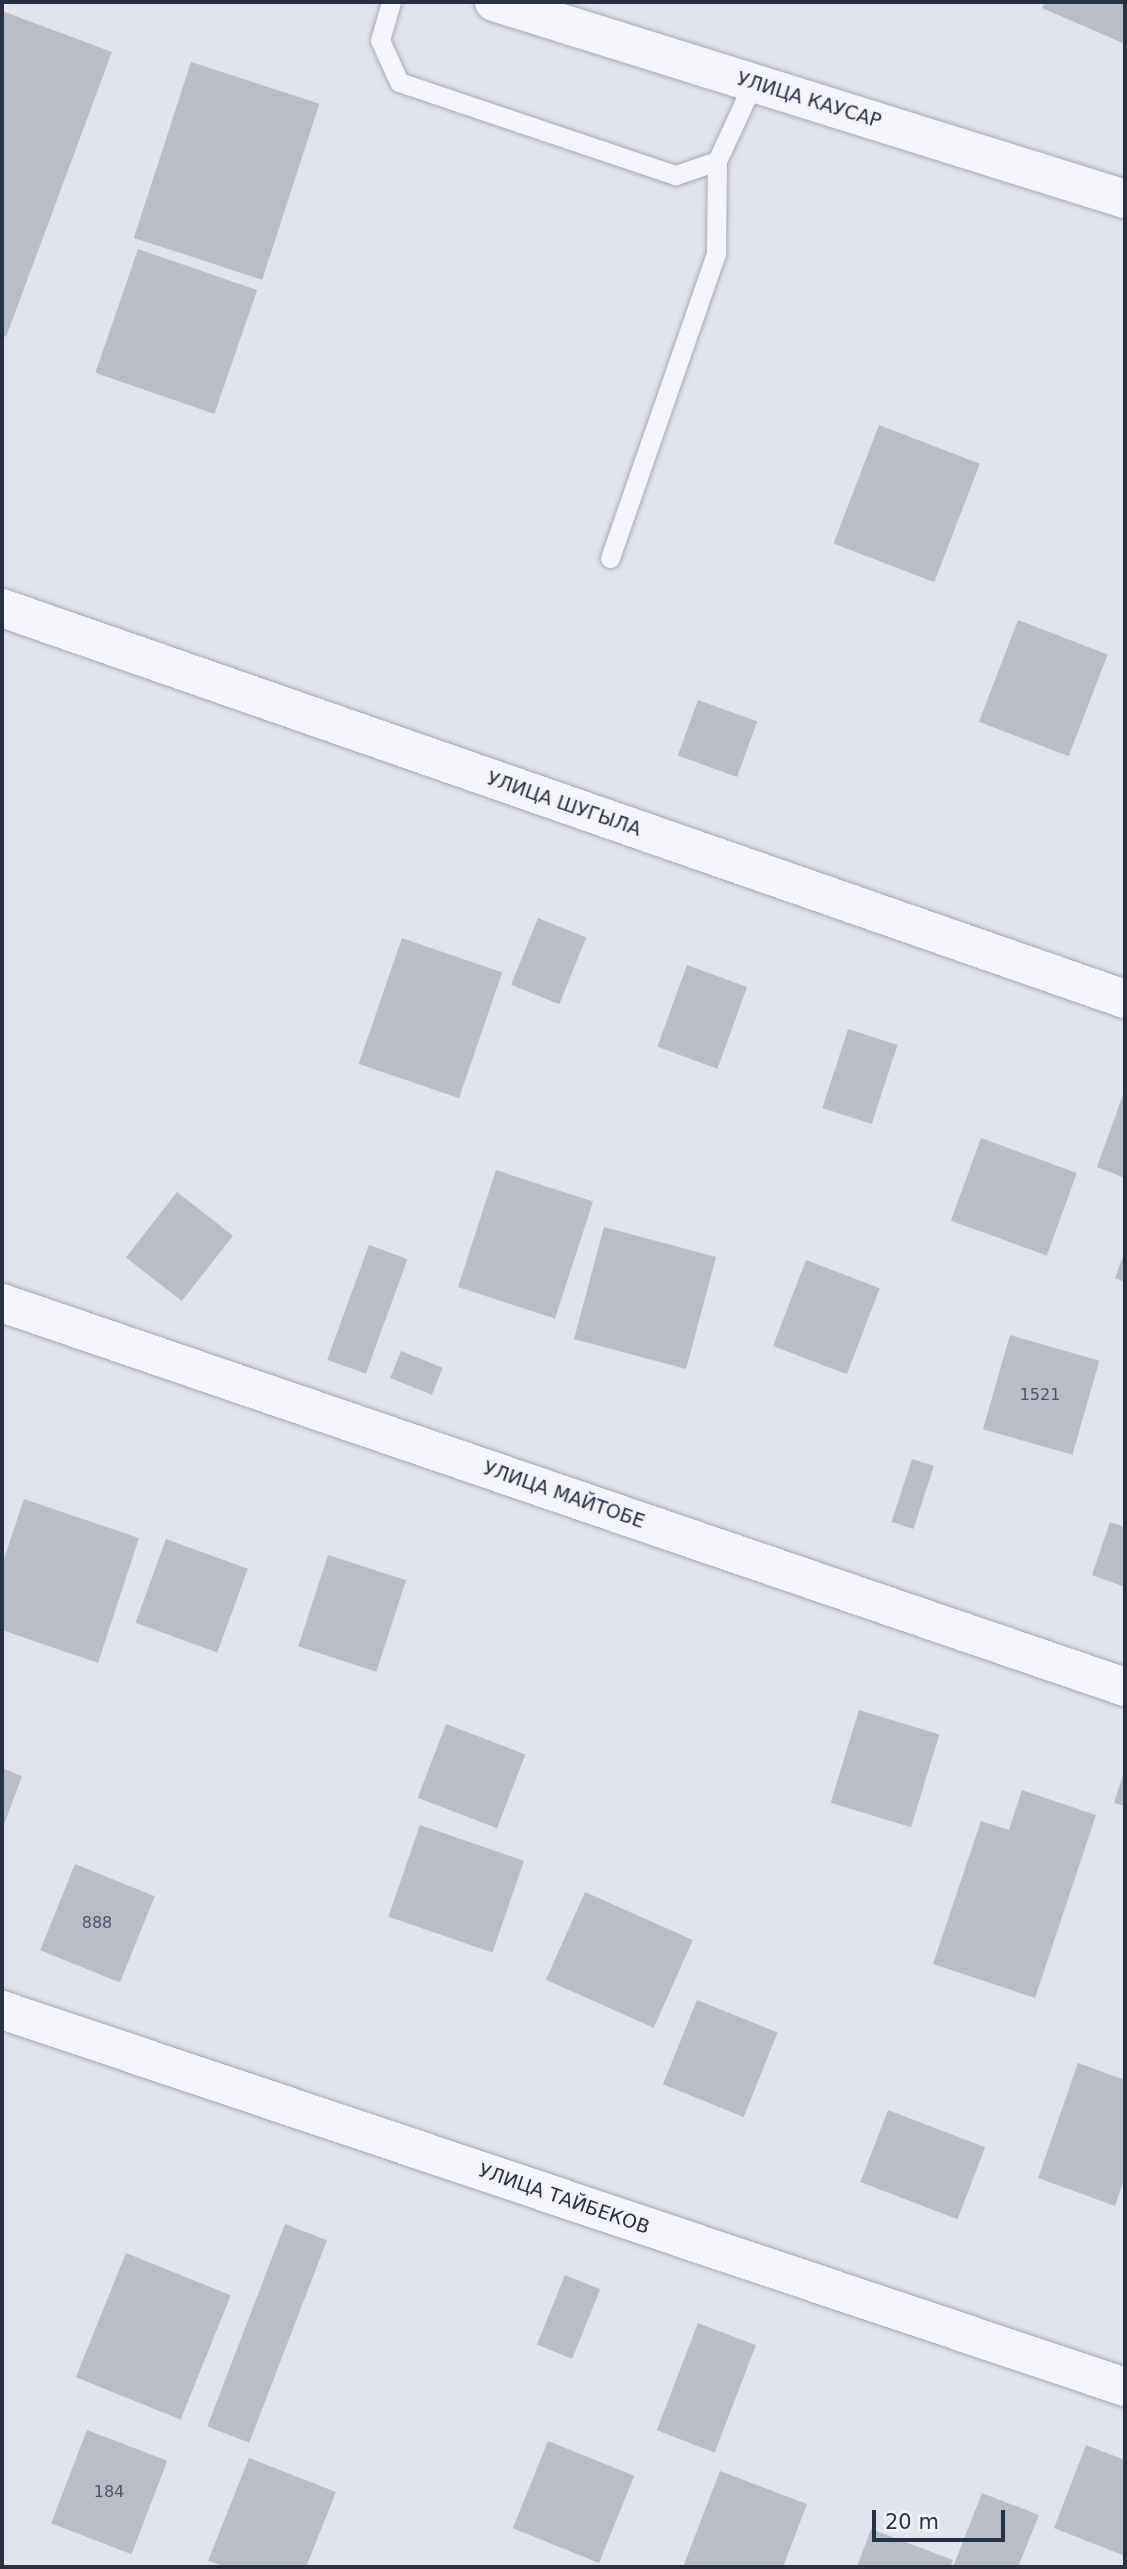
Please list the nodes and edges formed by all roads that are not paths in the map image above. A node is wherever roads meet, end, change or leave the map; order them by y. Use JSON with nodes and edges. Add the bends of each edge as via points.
{"nodes":[{"id":1,"x":391,"y":2,"type":"edge"},
{"id":2,"x":494,"y":2,"type":"edge"},
{"id":3,"x":753,"y":83,"type":"junction"},
{"id":4,"x":716,"y":161,"type":"junction"},
{"id":5,"x":1125,"y":199,"type":"edge"},
{"id":6,"x":610,"y":558,"type":"dead end"},
{"id":7,"x":2,"y":608,"type":"edge"},
{"id":8,"x":1125,"y":999,"type":"edge"},
{"id":9,"x":2,"y":1303,"type":"edge"},
{"id":10,"x":1125,"y":1687,"type":"edge"},
{"id":11,"x":2,"y":2010,"type":"edge"},
{"id":12,"x":1125,"y":2387,"type":"edge"}],
"edges":[{"from":1,"to":4,"type":"lane","via":[[380,40],[399,82],[676,175]]},
{"from":2,"to":3,"type":"street","name":"УЛИЦА КАУСАР"},
{"from":3,"to":4,"type":"lane"},
{"from":3,"to":5,"type":"street","name":"УЛИЦА КАУСАР"},
{"from":4,"to":6,"type":"lane","via":[[716,254]]},
{"from":7,"to":8,"type":"street","name":"УЛИЦА ШУГЫЛА"},
{"from":9,"to":10,"type":"street","name":"УЛИЦА МАЙТОБЕ"},
{"from":11,"to":12,"type":"street","name":"УЛИЦА ТАЙБЕКОВ"}]}
